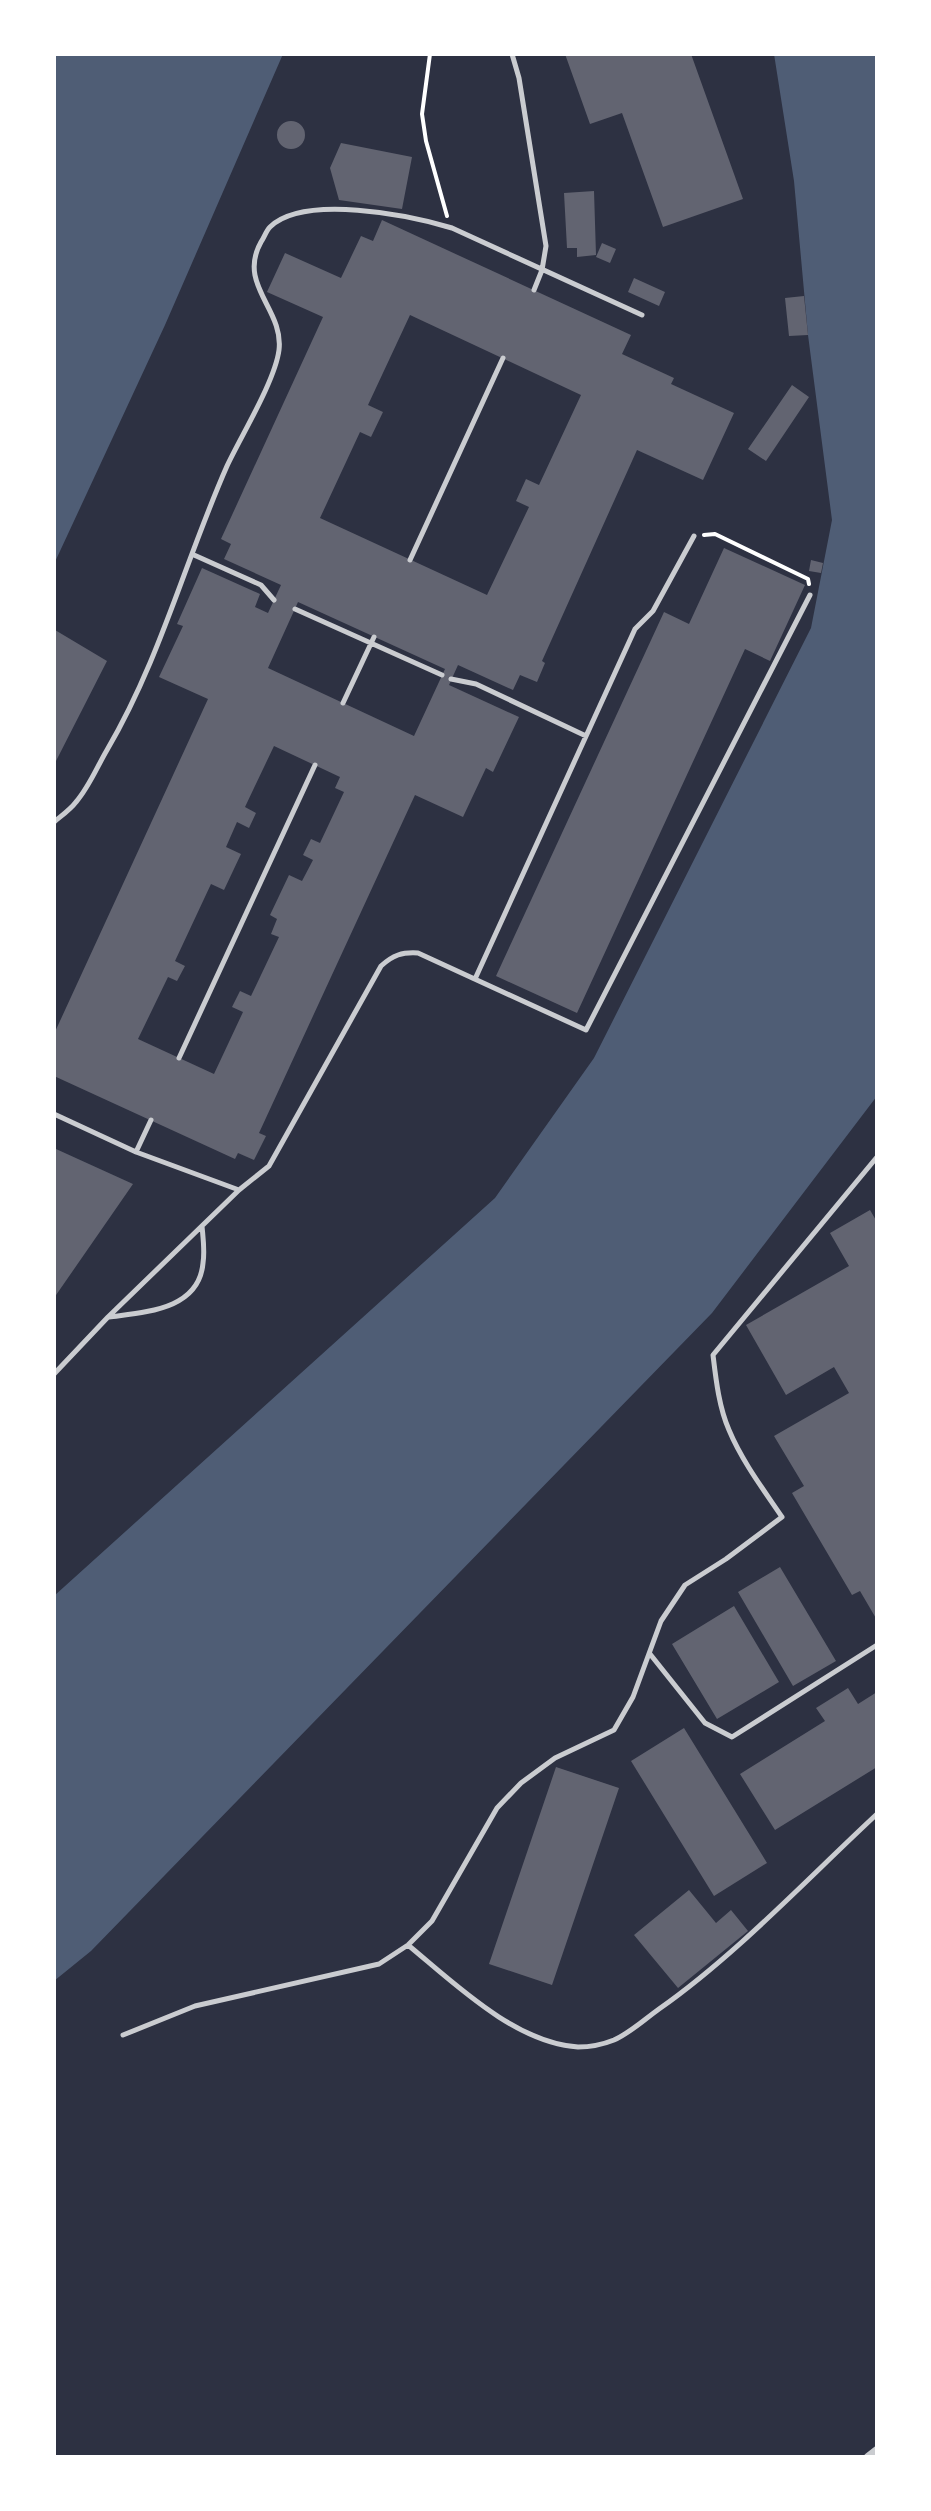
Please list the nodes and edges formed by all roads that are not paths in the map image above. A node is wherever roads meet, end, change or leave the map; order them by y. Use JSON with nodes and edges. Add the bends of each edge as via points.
{"nodes":[{"id":1,"x":512,"y":54,"type":"edge"},
{"id":2,"x":542,"y":270,"type":"junction"},
{"id":3,"x":534,"y":290,"type":"dead end"},
{"id":4,"x":642,"y":315,"type":"dead end"},
{"id":5,"x":503,"y":358,"type":"dead end"},
{"id":6,"x":694,"y":536,"type":"road end"},
{"id":7,"x":194,"y":555,"type":"junction"},
{"id":8,"x":410,"y":560,"type":"dead end"},
{"id":9,"x":810,"y":595,"type":"road end"},
{"id":10,"x":274,"y":600,"type":"dead end"},
{"id":11,"x":295,"y":609,"type":"dead end"},
{"id":12,"x":373,"y":640,"type":"junction"},
{"id":13,"x":442,"y":675,"type":"dead end"},
{"id":14,"x":451,"y":679,"type":"dead end"},
{"id":15,"x":343,"y":703,"type":"dead end"},
{"id":16,"x":586,"y":736,"type":"junction"},
{"id":17,"x":315,"y":765,"type":"dead end"},
{"id":18,"x":54,"y":822,"type":"edge"},
{"id":19,"x":475,"y":979,"type":"junction"},
{"id":20,"x":179,"y":1058,"type":"dead end"},
{"id":21,"x":54,"y":1114,"type":"edge"},
{"id":22,"x":151,"y":1120,"type":"dead end"},
{"id":23,"x":136,"y":1152,"type":"junction"},
{"id":24,"x":877,"y":1157,"type":"edge"},
{"id":25,"x":239,"y":1190,"type":"junction"},
{"id":26,"x":202,"y":1226,"type":"junction"},
{"id":27,"x":108,"y":1317,"type":"junction"},
{"id":28,"x":54,"y":1374,"type":"edge"},
{"id":29,"x":877,"y":1645,"type":"edge"},
{"id":30,"x":650,"y":1654,"type":"junction"},
{"id":31,"x":877,"y":1814,"type":"edge"},
{"id":32,"x":408,"y":1945,"type":"junction"},
{"id":33,"x":123,"y":2035,"type":"dead end"},
{"id":34,"x":877,"y":2450,"type":"edge"},
{"id":35,"x":868,"y":2457,"type":"edge"}],
"edges":[{"from":1,"to":2,"type":"lane","via":[[546,246]]},
{"from":2,"to":3,"type":"lane"},
{"from":2,"to":4,"type":"lane"},
{"from":2,"to":7,"type":"lane","via":[[452,228],[376,211],[289,214],[269,228],[255,252],[253,274],[275,322],[279,351]]},
{"from":5,"to":8,"type":"lane"},
{"from":6,"to":16,"type":"lane","via":[[653,611],[635,629]]},
{"from":7,"to":10,"type":"lane","via":[[261,585]]},
{"from":7,"to":18,"type":"lane","via":[[133,706],[76,802]]},
{"from":9,"to":19,"type":"lane","via":[[586,1030]]},
{"from":11,"to":12,"type":"lane"},
{"from":12,"to":13,"type":"lane"},
{"from":12,"to":15,"type":"lane"},
{"from":14,"to":16,"type":"lane","via":[[476,684]]},
{"from":16,"to":19,"type":"lane"},
{"from":17,"to":20,"type":"lane"},
{"from":19,"to":25,"type":"lane","via":[[418,953],[405,952],[381,966],[269,1166]]},
{"from":21,"to":23,"type":"lane"},
{"from":22,"to":23,"type":"lane"},
{"from":23,"to":25,"type":"lane"},
{"from":24,"to":30,"type":"lane","via":[[713,1355],[728,1429],[782,1517],[685,1585],[661,1621]]},
{"from":25,"to":26,"type":"lane"},
{"from":26,"to":27,"type":"lane"},
{"from":26,"to":27,"type":"lane","via":[[203,1266],[196,1286],[176,1304]]},
{"from":27,"to":28,"type":"lane"},
{"from":29,"to":30,"type":"lane","via":[[732,1737],[705,1723]]},
{"from":30,"to":32,"type":"lane","via":[[614,1730],[555,1758],[497,1808],[432,1921]]},
{"from":31,"to":32,"type":"lane","via":[[693,1985],[616,2039],[579,2047],[518,2029]]},
{"from":32,"to":33,"type":"lane","via":[[379,1964],[195,2006]]},
{"from":34,"to":35,"type":"street"}]}
